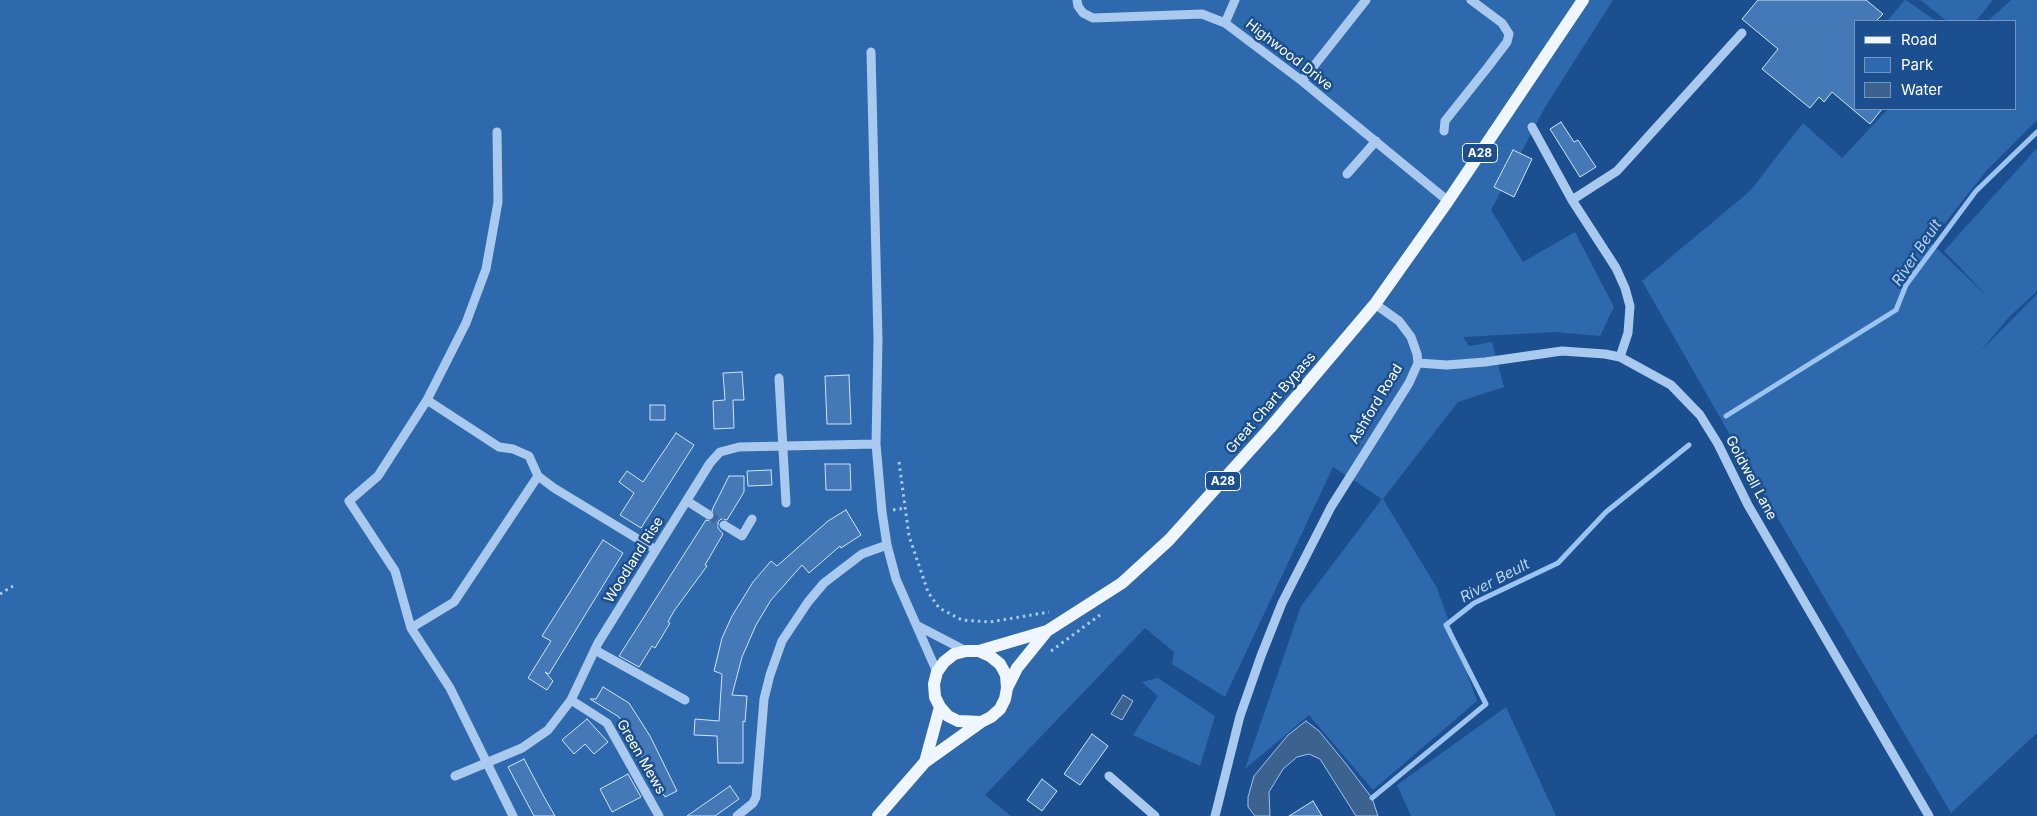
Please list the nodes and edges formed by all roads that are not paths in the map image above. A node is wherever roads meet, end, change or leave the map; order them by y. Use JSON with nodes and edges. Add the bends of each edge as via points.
{"nodes":[{"id":1,"x":1077,"y":0,"type":"edge"},
{"id":2,"x":1235,"y":0,"type":"edge"},
{"id":3,"x":1366,"y":0,"type":"edge"},
{"id":4,"x":1471,"y":0,"type":"edge"},
{"id":5,"x":1583,"y":0,"type":"edge"},
{"id":6,"x":1225,"y":23,"type":"junction"},
{"id":7,"x":1742,"y":33,"type":"dead end"},
{"id":8,"x":871,"y":52,"type":"dead end"},
{"id":9,"x":1302,"y":81,"type":"junction"},
{"id":10,"x":1532,"y":127,"type":"dead end"},
{"id":11,"x":498,"y":132,"type":"dead end"},
{"id":12,"x":1444,"y":132,"type":"dead end"},
{"id":13,"x":1376,"y":142,"type":"junction"},
{"id":14,"x":1347,"y":174,"type":"dead end"},
{"id":15,"x":1572,"y":200,"type":"junction"},
{"id":16,"x":1448,"y":201,"type":"junction"},
{"id":17,"x":1375,"y":304,"type":"junction"},
{"id":18,"x":1620,"y":357,"type":"junction"},
{"id":19,"x":1418,"y":363,"type":"junction"},
{"id":20,"x":779,"y":378,"type":"dead end"},
{"id":21,"x":427,"y":400,"type":"junction"},
{"id":22,"x":876,"y":444,"type":"junction"},
{"id":23,"x":782,"y":446,"type":"junction"},
{"id":24,"x":538,"y":476,"type":"junction"},
{"id":25,"x":687,"y":501,"type":"junction"},
{"id":26,"x":786,"y":503,"type":"dead end"},
{"id":27,"x":709,"y":515,"type":"tunnel mouth"},
{"id":28,"x":752,"y":519,"type":"dead end"},
{"id":29,"x":724,"y":525,"type":"tunnel mouth"},
{"id":30,"x":887,"y":545,"type":"junction"},
{"id":31,"x":656,"y":550,"type":"junction"},
{"id":32,"x":918,"y":626,"type":"junction"},
{"id":33,"x":411,"y":628,"type":"junction"},
{"id":34,"x":1047,"y":631,"type":"junction"},
{"id":35,"x":595,"y":650,"type":"junction"},
{"id":36,"x":972,"y":651,"type":"junction"},
{"id":37,"x":937,"y":672,"type":"junction"},
{"id":38,"x":1007,"y":688,"type":"junction"},
{"id":39,"x":571,"y":700,"type":"junction"},
{"id":40,"x":685,"y":700,"type":"dead end"},
{"id":41,"x":940,"y":707,"type":"junction"},
{"id":42,"x":981,"y":722,"type":"junction"},
{"id":43,"x":487,"y":762,"type":"junction"},
{"id":44,"x":925,"y":762,"type":"junction"},
{"id":45,"x":455,"y":776,"type":"dead end"},
{"id":46,"x":1108,"y":776,"type":"dead end"},
{"id":47,"x":513,"y":816,"type":"edge"},
{"id":48,"x":659,"y":816,"type":"edge"},
{"id":49,"x":737,"y":816,"type":"edge"},
{"id":50,"x":878,"y":816,"type":"edge"},
{"id":51,"x":1155,"y":816,"type":"edge"},
{"id":52,"x":1215,"y":816,"type":"edge"},
{"id":53,"x":1929,"y":816,"type":"edge"}],
"edges":[{"from":1,"to":6,"type":"street","name":"Highwood Drive","via":[[1083,13],[1092,18],[1202,14]]},
{"from":2,"to":6,"type":"street"},
{"from":3,"to":9,"type":"street"},
{"from":4,"to":12,"type":"street","via":[[1502,23],[1509,34],[1507,42],[1445,121]]},
{"from":5,"to":16,"type":"main road","number":"A28"},
{"from":6,"to":9,"type":"street","name":"Highwood Drive"},
{"from":7,"to":15,"type":"street","via":[[1617,171]]},
{"from":8,"to":22,"type":"street","via":[[878,340]]},
{"from":9,"to":13,"type":"street","name":"Highwood Drive"},
{"from":10,"to":15,"type":"street"},
{"from":11,"to":21,"type":"street","via":[[498,202],[486,269],[466,323]]},
{"from":13,"to":14,"type":"street"},
{"from":13,"to":16,"type":"street","name":"Highwood Drive"},
{"from":15,"to":18,"type":"street","via":[[1616,268],[1625,288],[1630,306],[1628,333]]},
{"from":16,"to":17,"type":"main road","number":"A28"},
{"from":17,"to":19,"type":"street","name":"Ashford Road","via":[[1399,322],[1411,337]]},
{"from":17,"to":34,"type":"main road","name":"Great Chart Bypass","number":"A28","via":[[1169,540],[1122,584]]},
{"from":18,"to":19,"type":"street","name":"Goldwell Lane","via":[[1562,351],[1485,362]]},
{"from":18,"to":53,"type":"street","name":"Goldwell Lane","via":[[1671,385],[1700,415],[1748,505]]},
{"from":19,"to":52,"type":"street","name":"Ashford Road","via":[[1409,383],[1331,507],[1282,603],[1240,716]]},
{"from":20,"to":23,"type":"street"},
{"from":21,"to":24,"type":"street","via":[[499,447],[529,456]]},
{"from":21,"to":33,"type":"street","via":[[378,476],[349,501],[395,572]]},
{"from":22,"to":23,"type":"street","name":"Woodland Rise"},
{"from":22,"to":30,"type":"street"},
{"from":23,"to":25,"type":"street","name":"Woodland Rise","via":[[739,447],[720,452]]},
{"from":23,"to":26,"type":"street"},
{"from":24,"to":31,"type":"street"},
{"from":24,"to":33,"type":"street","via":[[454,602]]},
{"from":25,"to":27,"type":"street"},
{"from":25,"to":31,"type":"street","name":"Woodland Rise"},
{"from":28,"to":29,"type":"street","via":[[742,536]]},
{"from":30,"to":32,"type":"street","via":[[896,579]]},
{"from":30,"to":49,"type":"street","via":[[862,554],[824,583],[782,641],[764,699],[757,790],[753,803]]},
{"from":31,"to":35,"type":"street","name":"Woodland Rise"},
{"from":32,"to":36,"type":"street"},
{"from":32,"to":37,"type":"street"},
{"from":33,"to":43,"type":"street","via":[[450,688]]},
{"from":34,"to":36,"type":"main road","name":"Great Chart Bypass","number":"A28"},
{"from":34,"to":38,"type":"main road","name":"Great Chart Bypass","number":"A28","via":[[1017,668]]},
{"from":35,"to":39,"type":"street","name":"Woodland Rise"},
{"from":35,"to":40,"type":"street"},
{"from":36,"to":37,"type":"main road","via":[[954,654]]},
{"from":36,"to":38,"type":"main road","via":[[990,656],[1000,664],[1006,675]]},
{"from":37,"to":41,"type":"main road","via":[[935,697]]},
{"from":38,"to":42,"type":"main road","via":[[1000,709]]},
{"from":39,"to":43,"type":"street","name":"Woodland Rise","via":[[548,730],[522,748]]},
{"from":39,"to":48,"type":"street","name":"Green Mews","via":[[599,716],[615,733]]},
{"from":41,"to":42,"type":"main road","via":[[958,721]]},
{"from":41,"to":44,"type":"main road"},
{"from":42,"to":44,"type":"main road"},
{"from":43,"to":45,"type":"street","name":"Woodland Rise"},
{"from":43,"to":47,"type":"street"},
{"from":44,"to":50,"type":"main road"},
{"from":46,"to":51,"type":"street"}]}
